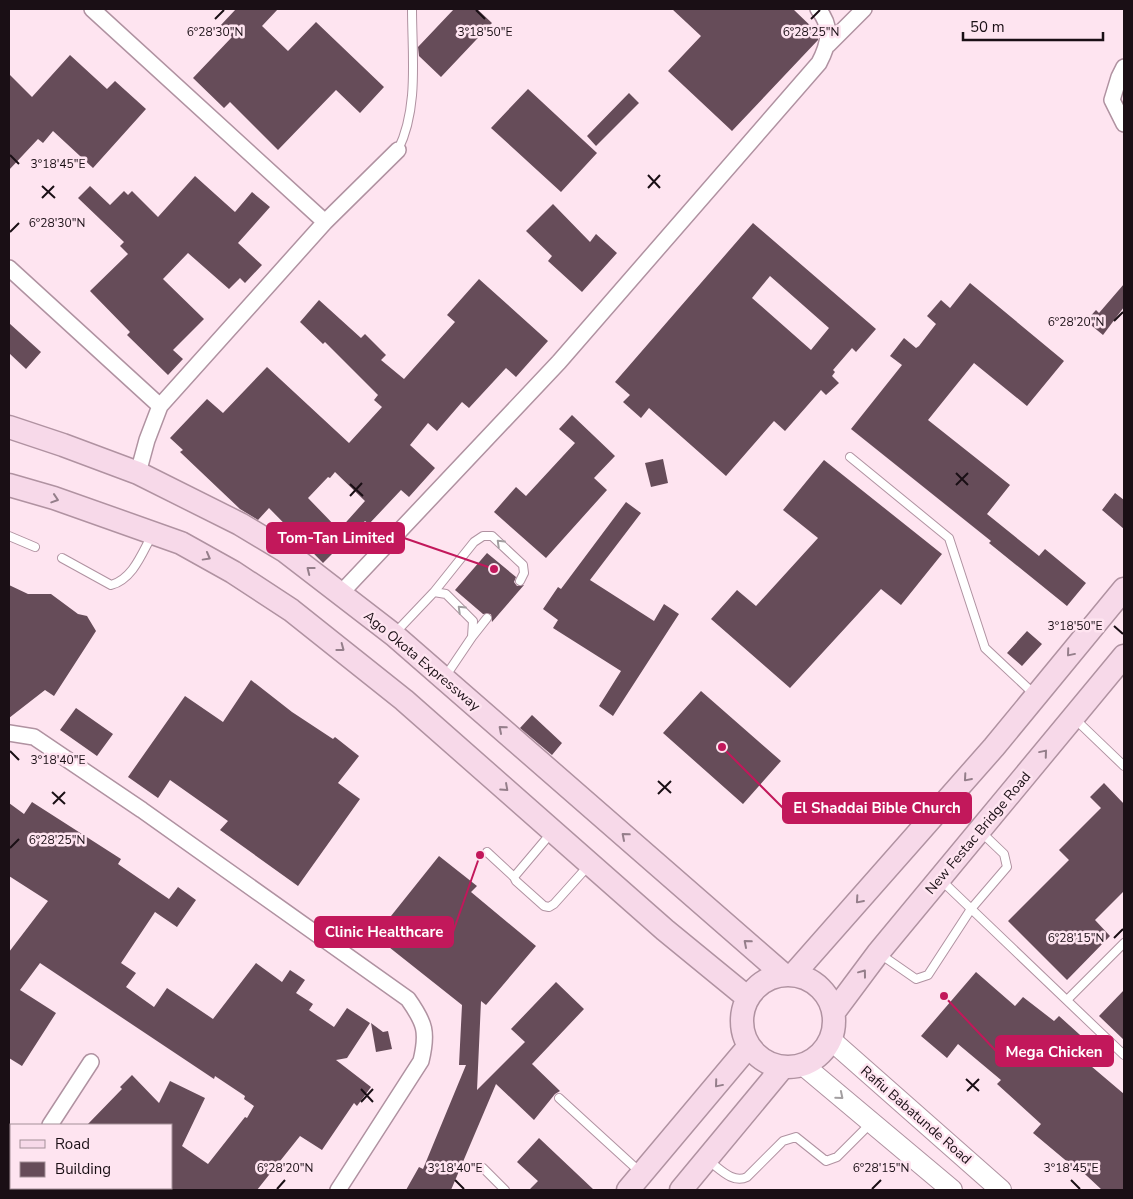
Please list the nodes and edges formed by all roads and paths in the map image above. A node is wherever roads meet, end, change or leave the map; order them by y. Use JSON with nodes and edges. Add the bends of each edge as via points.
{"nodes":[{"id":1,"x":92,"y":9,"type":"edge"},
{"id":2,"x":412,"y":9,"type":"edge"},
{"id":3,"x":818,"y":9,"type":"edge"},
{"id":4,"x":864,"y":9,"type":"edge"},
{"id":5,"x":828,"y":45,"type":"junction"},
{"id":6,"x":1124,"y":68,"type":"edge"},
{"id":7,"x":1124,"y":124,"type":"edge"},
{"id":8,"x":398,"y":150,"type":"joint"},
{"id":9,"x":325,"y":222,"type":"junction"},
{"id":10,"x":9,"y":268,"type":"edge"},
{"id":11,"x":160,"y":406,"type":"junction"},
{"id":12,"x":9,"y":428,"type":"edge"},
{"id":13,"x":850,"y":457,"type":"dead end"},
{"id":14,"x":138,"y":473,"type":"junction"},
{"id":15,"x":9,"y":485,"type":"edge"},
{"id":16,"x":153,"y":533,"type":"junction"},
{"id":17,"x":9,"y":536,"type":"edge"},
{"id":18,"x":35,"y":547,"type":"dead end"},
{"id":19,"x":62,"y":558,"type":"dead end"},
{"id":20,"x":520,"y":581,"type":"dead end"},
{"id":21,"x":1124,"y":589,"type":"edge"},
{"id":22,"x":434,"y":592,"type":"junction"},
{"id":23,"x":340,"y":594,"type":"junction"},
{"id":24,"x":487,"y":618,"type":"dead end"},
{"id":25,"x":394,"y":635,"type":"junction"},
{"id":26,"x":472,"y":637,"type":"junction"},
{"id":27,"x":1124,"y":656,"type":"edge"},
{"id":28,"x":444,"y":678,"type":"junction"},
{"id":29,"x":1035,"y":695,"type":"junction"},
{"id":30,"x":1073,"y":717,"type":"junction"},
{"id":31,"x":9,"y":733,"type":"edge"},
{"id":32,"x":1124,"y":766,"type":"edge"},
{"id":33,"x":553,"y":830,"type":"junction"},
{"id":34,"x":979,"y":831,"type":"junction"},
{"id":35,"x":487,"y":852,"type":"dead end"},
{"id":36,"x":590,"y":864,"type":"junction"},
{"id":37,"x":514,"y":876,"type":"junction"},
{"id":38,"x":939,"y":879,"type":"junction"},
{"id":39,"x":971,"y":909,"type":"junction"},
{"id":40,"x":1124,"y":943,"type":"edge"},
{"id":41,"x":878,"y":953,"type":"junction"},
{"id":42,"x":788,"y":975,"type":"junction"},
{"id":43,"x":748,"y":998,"type":"junction"},
{"id":44,"x":1068,"y":1000,"type":"junction"},
{"id":45,"x":834,"y":1012,"type":"junction"},
{"id":46,"x":831,"y":1040,"type":"junction"},
{"id":47,"x":749,"y":1046,"type":"junction"},
{"id":48,"x":1124,"y":1055,"type":"edge"},
{"id":49,"x":91,"y":1062,"type":"dead end"},
{"id":50,"x":793,"y":1066,"type":"junction"},
{"id":51,"x":559,"y":1098,"type":"dead end"},
{"id":52,"x":872,"y":1123,"type":"junction"},
{"id":53,"x":51,"y":1124,"type":"edge"},
{"id":54,"x":708,"y":1159,"type":"junction"},
{"id":55,"x":483,"y":1168,"type":"dead end"},
{"id":56,"x":635,"y":1182,"type":"edge"},
{"id":57,"x":338,"y":1190,"type":"edge"},
{"id":58,"x":505,"y":1190,"type":"edge"},
{"id":59,"x":681,"y":1190,"type":"edge"},
{"id":60,"x":952,"y":1190,"type":"edge"},
{"id":61,"x":1001,"y":1190,"type":"edge"}],
"edges":[{"from":1,"to":9,"type":"street"},
{"from":2,"to":8,"type":"lane","via":[[411,98],[407,132]]},
{"from":3,"to":5,"type":"street","via":[[829,30]]},
{"from":4,"to":5,"type":"street"},
{"from":5,"to":23,"type":"street","via":[[819,63],[559,362]]},
{"from":6,"to":7,"type":"street","via":[[1118,76],[1112,100]]},
{"from":8,"to":9,"type":"street"},
{"from":9,"to":11,"type":"street"},
{"from":10,"to":11,"type":"street"},
{"from":11,"to":14,"type":"street","via":[[146,440]]},
{"from":12,"to":14,"type":"main road","name":"Ago Okota Expressway","via":[[63,444]]},
{"from":13,"to":29,"type":"lane","via":[[949,538],[985,648]]},
{"from":23,"to":14,"type":"main road","name":"Ago Okota Expressway","one_way":true,"via":[[285,550]]},
{"from":15,"to":16,"type":"main road","one_way":true},
{"from":16,"to":19,"type":"lane","via":[[132,571],[111,585]]},
{"from":16,"to":33,"type":"main road","one_way":true,"via":[[182,543],[291,610],[348,653]]},
{"from":17,"to":18,"type":"lane"},
{"from":20,"to":22,"type":"lane","one_way":true,"via":[[523,565],[492,536],[483,536],[474,542]]},
{"from":21,"to":29,"type":"main road","one_way":true},
{"from":22,"to":25,"type":"lane"},
{"from":26,"to":22,"type":"lane","one_way":true,"via":[[473,620],[446,594]]},
{"from":23,"to":25,"type":"main road","name":"Ago Okota Expressway"},
{"from":24,"to":26,"type":"lane"},
{"from":25,"to":28,"type":"main road","name":"Ago Okota Expressway"},
{"from":26,"to":28,"type":"lane"},
{"from":27,"to":30,"type":"main road","name":"New Festac Bridge Road"},
{"from":42,"to":28,"type":"main road","name":"Ago Okota Expressway","one_way":true},
{"from":29,"to":42,"type":"main road","one_way":true,"via":[[994,747]]},
{"from":30,"to":32,"type":"lane"},
{"from":34,"to":30,"type":"main road","name":"New Festac Bridge Road","one_way":true},
{"from":31,"to":57,"type":"street","via":[[34,737],[142,810],[408,999],[422,1018],[426,1040],[421,1061]]},
{"from":33,"to":36,"type":"main road"},
{"from":33,"to":37,"type":"lane"},
{"from":34,"to":38,"type":"main road","name":"New Festac Bridge Road"},
{"from":34,"to":39,"type":"lane","via":[[1004,854],[1007,867]]},
{"from":35,"to":37,"type":"lane"},
{"from":36,"to":37,"type":"lane","via":[[549,907],[544,906]]},
{"from":36,"to":43,"type":"main road"},
{"from":38,"to":39,"type":"lane"},
{"from":38,"to":41,"type":"main road","name":"New Festac Bridge Road"},
{"from":39,"to":41,"type":"lane","via":[[928,975],[916,979]]},
{"from":39,"to":44,"type":"lane"},
{"from":40,"to":44,"type":"lane"},
{"from":45,"to":41,"type":"main road","name":"New Festac Bridge Road","one_way":true},
{"from":42,"to":43,"type":"main road","via":[[763,982]]},
{"from":42,"to":45,"type":"main road","via":[[811,981],[826,994]]},
{"from":43,"to":47,"type":"main road","via":[[743,1014],[743,1031]]},
{"from":44,"to":48,"type":"lane"},
{"from":45,"to":46,"type":"main road"},
{"from":46,"to":50,"type":"main road","via":[[824,1051]]},
{"from":46,"to":61,"type":"street","name":"Rafiu Babatunde Road"},
{"from":47,"to":50,"type":"main road","via":[[764,1061]]},
{"from":47,"to":56,"type":"main road","one_way":true},
{"from":49,"to":53,"type":"street"},
{"from":50,"to":52,"type":"street","one_way":true},
{"from":50,"to":54,"type":"main road"},
{"from":51,"to":56,"type":"lane"},
{"from":52,"to":54,"type":"lane","via":[[831,1161],[826,1161],[796,1137],[783,1141],[741,1180]]},
{"from":52,"to":60,"type":"street"},
{"from":54,"to":59,"type":"main road"},
{"from":55,"to":58,"type":"lane"}]}
